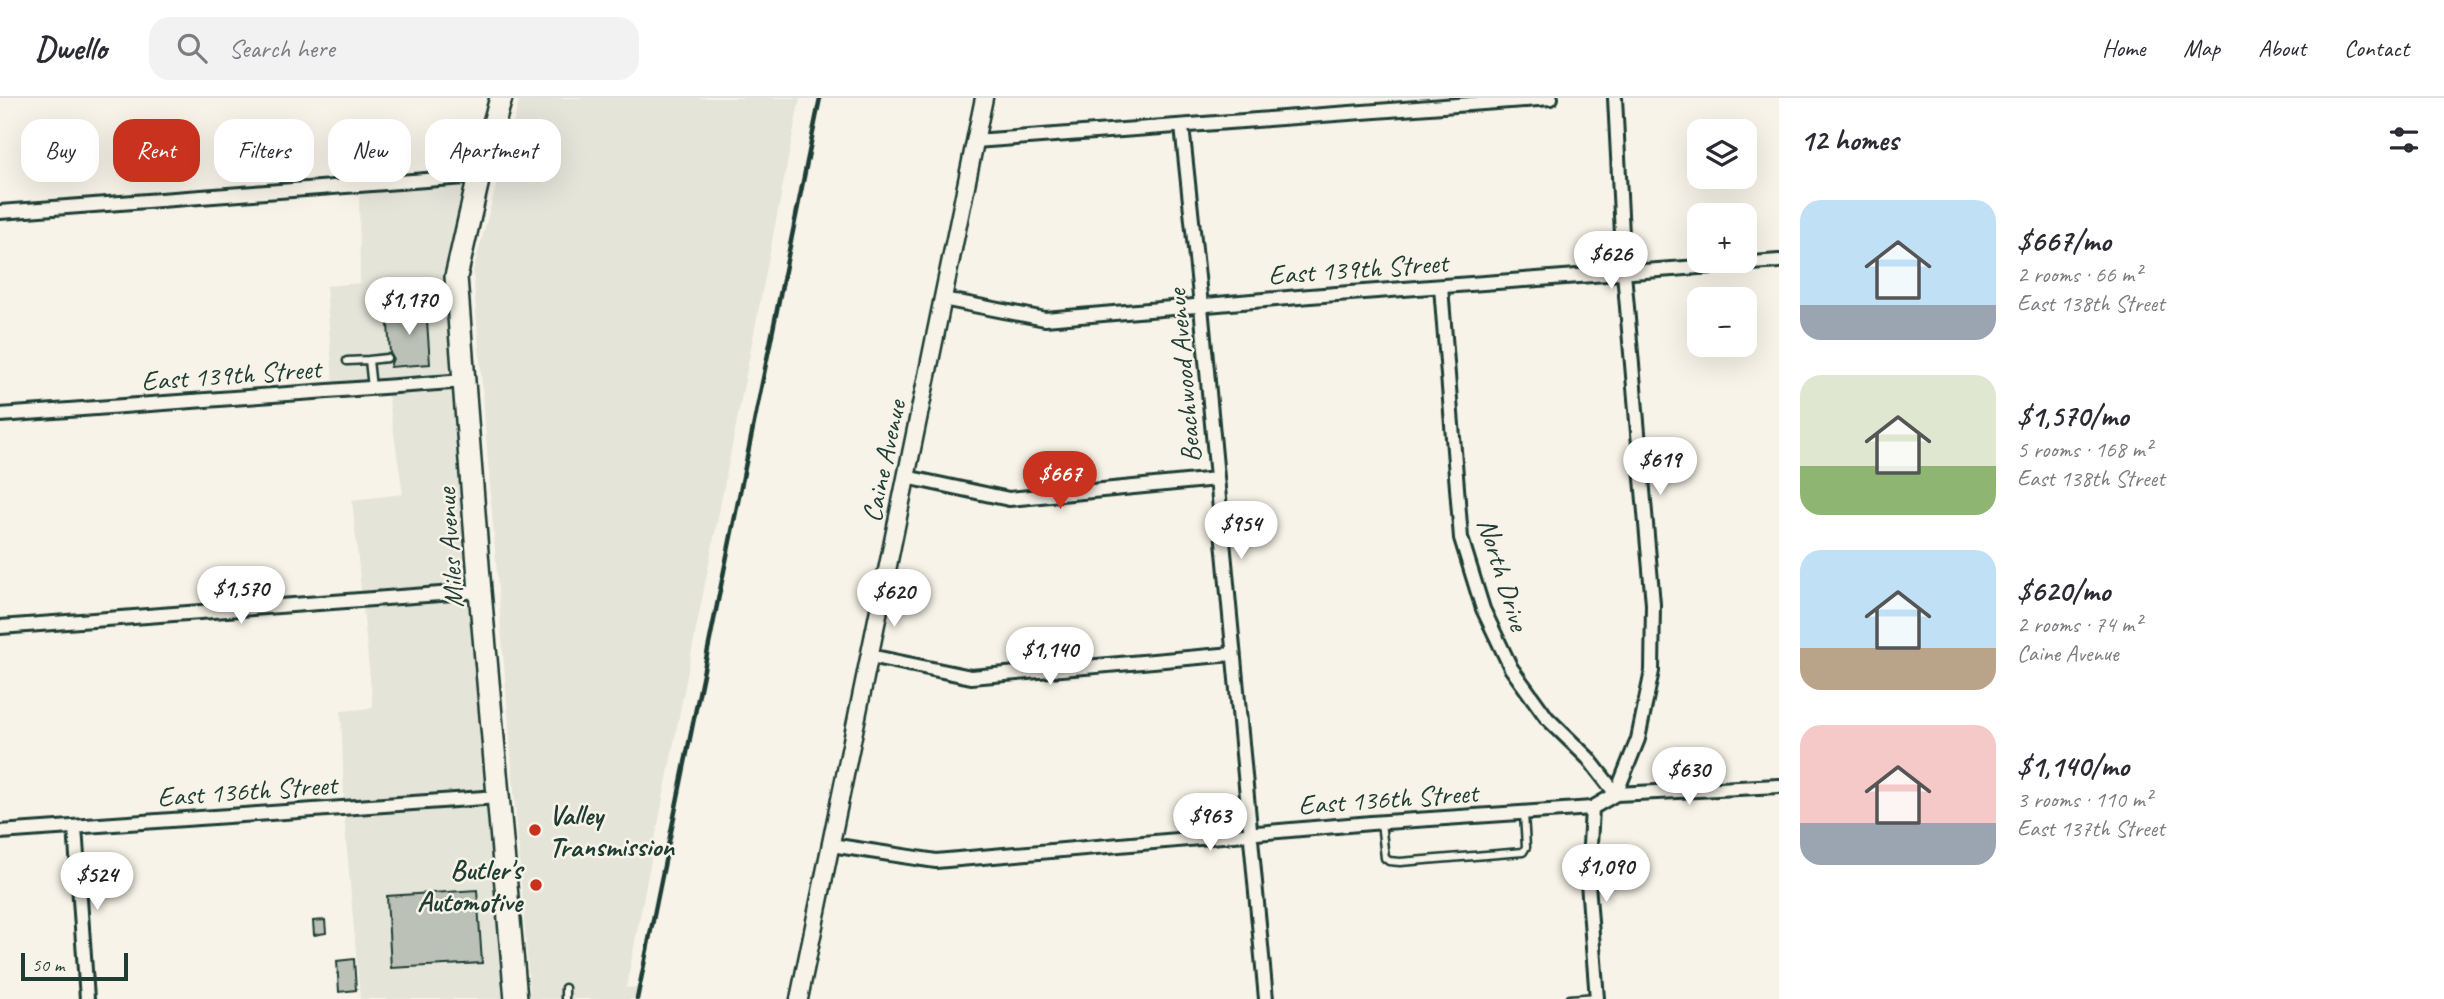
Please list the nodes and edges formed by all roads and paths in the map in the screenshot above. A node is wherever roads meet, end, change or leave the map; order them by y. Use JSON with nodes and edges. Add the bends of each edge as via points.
{"nodes":[{"id":1,"x":501,"y":98,"type":"edge"},
{"id":2,"x":984,"y":98,"type":"edge"},
{"id":3,"x":1551,"y":98,"type":"edge"},
{"id":4,"x":1615,"y":98,"type":"edge"},
{"id":5,"x":495,"y":119,"type":"edge"},
{"id":6,"x":1182,"y":126,"type":"junction"},
{"id":7,"x":975,"y":141,"type":"junction"},
{"id":8,"x":425,"y":180,"type":"edge"},
{"id":9,"x":478,"y":182,"type":"edge"},
{"id":10,"x":0,"y":212,"type":"edge"},
{"id":11,"x":1779,"y":261,"type":"edge"},
{"id":12,"x":1624,"y":273,"type":"junction"},
{"id":13,"x":1441,"y":287,"type":"junction"},
{"id":14,"x":943,"y":299,"type":"junction"},
{"id":15,"x":1201,"y":305,"type":"junction"},
{"id":16,"x":387,"y":358,"type":"dead end"},
{"id":17,"x":369,"y":360,"type":"junction"},
{"id":18,"x":347,"y":361,"type":"dead end"},
{"id":19,"x":465,"y":381,"type":"junction"},
{"id":20,"x":372,"y":388,"type":"junction"},
{"id":21,"x":0,"y":415,"type":"edge"},
{"id":22,"x":906,"y":477,"type":"junction"},
{"id":23,"x":1217,"y":478,"type":"junction"},
{"id":24,"x":480,"y":591,"type":"junction"},
{"id":25,"x":0,"y":627,"type":"edge"},
{"id":26,"x":1233,"y":654,"type":"junction"},
{"id":27,"x":870,"y":656,"type":"junction"},
{"id":28,"x":1779,"y":786,"type":"edge"},
{"id":29,"x":1616,"y":794,"type":"junction"},
{"id":30,"x":498,"y":797,"type":"junction"},
{"id":31,"x":1592,"y":808,"type":"junction"},
{"id":32,"x":1524,"y":814,"type":"junction"},
{"id":33,"x":1381,"y":822,"type":"junction"},
{"id":34,"x":75,"y":827,"type":"junction"},
{"id":35,"x":0,"y":832,"type":"edge"},
{"id":36,"x":1249,"y":833,"type":"junction"},
{"id":37,"x":831,"y":845,"type":"junction"},
{"id":38,"x":565,"y":988,"type":"dead end"},
{"id":39,"x":1597,"y":998,"type":"edge"},
{"id":40,"x":87,"y":999,"type":"edge"},
{"id":41,"x":516,"y":999,"type":"edge"},
{"id":42,"x":565,"y":999,"type":"edge"},
{"id":43,"x":799,"y":999,"type":"edge"},
{"id":44,"x":1266,"y":999,"type":"edge"},
{"id":45,"x":1570,"y":999,"type":"edge"}],
"edges":[{"from":1,"to":5,"type":"main road","name":"Miles Avenue"},
{"from":2,"to":7,"type":"street","name":"Caine Avenue"},
{"from":3,"to":6,"type":"street"},
{"from":4,"to":12,"type":"street"},
{"from":6,"to":7,"type":"street"},
{"from":6,"to":15,"type":"street","name":"Beachwood Avenue"},
{"from":7,"to":14,"type":"street","name":"Caine Avenue"},
{"from":8,"to":10,"type":"street"},
{"from":9,"to":19,"type":"main road","name":"Miles Avenue","via":[[456,277]]},
{"from":11,"to":12,"type":"street","name":"East 139th Street"},
{"from":12,"to":13,"type":"street","name":"East 139th Street"},
{"from":12,"to":29,"type":"street","via":[[1653,604],[1649,684],[1638,738]]},
{"from":13,"to":15,"type":"street","name":"East 139th Street"},
{"from":13,"to":29,"type":"street","name":"North Drive","via":[[1461,538],[1483,609],[1511,668],[1547,718]]},
{"from":14,"to":15,"type":"street","name":"East 139th Street","via":[[1045,319]]},
{"from":14,"to":22,"type":"street","name":"Caine Avenue"},
{"from":15,"to":23,"type":"street","name":"Beachwood Avenue"},
{"from":16,"to":17,"type":"lane"},
{"from":17,"to":18,"type":"lane"},
{"from":17,"to":20,"type":"lane"},
{"from":19,"to":20,"type":"street","name":"East 139th Street"},
{"from":19,"to":24,"type":"main road","name":"Miles Avenue"},
{"from":20,"to":21,"type":"street","name":"East 139th Street"},
{"from":22,"to":23,"type":"street","via":[[1009,499]]},
{"from":22,"to":27,"type":"street","name":"Caine Avenue"},
{"from":23,"to":26,"type":"street","name":"Beachwood Avenue"},
{"from":24,"to":25,"type":"street"},
{"from":24,"to":30,"type":"main road","name":"Miles Avenue"},
{"from":26,"to":27,"type":"street","via":[[971,677]]},
{"from":26,"to":36,"type":"street","name":"Beachwood Avenue"},
{"from":27,"to":37,"type":"street","name":"Caine Avenue"},
{"from":28,"to":29,"type":"street","name":"East 136th Street"},
{"from":29,"to":31,"type":"street","name":"East 136th Street"},
{"from":30,"to":34,"type":"street","name":"East 136th Street"},
{"from":30,"to":41,"type":"main road","name":"Miles Avenue"},
{"from":31,"to":32,"type":"street","name":"East 136th Street"},
{"from":31,"to":39,"type":"street","via":[[1588,883]]},
{"from":32,"to":33,"type":"street","name":"East 136th Street"},
{"from":32,"to":33,"type":"lane","via":[[1523,852],[1413,861],[1385,858]]},
{"from":33,"to":36,"type":"street","name":"East 136th Street"},
{"from":34,"to":35,"type":"street","name":"East 136th Street"},
{"from":34,"to":40,"type":"street"},
{"from":36,"to":37,"type":"street","name":"East 136th Street","via":[[936,861]]},
{"from":36,"to":44,"type":"street","name":"Beachwood Avenue"},
{"from":37,"to":43,"type":"street","name":"Caine Avenue"},
{"from":38,"to":42,"type":"lane"},
{"from":39,"to":45,"type":"lane"}]}
